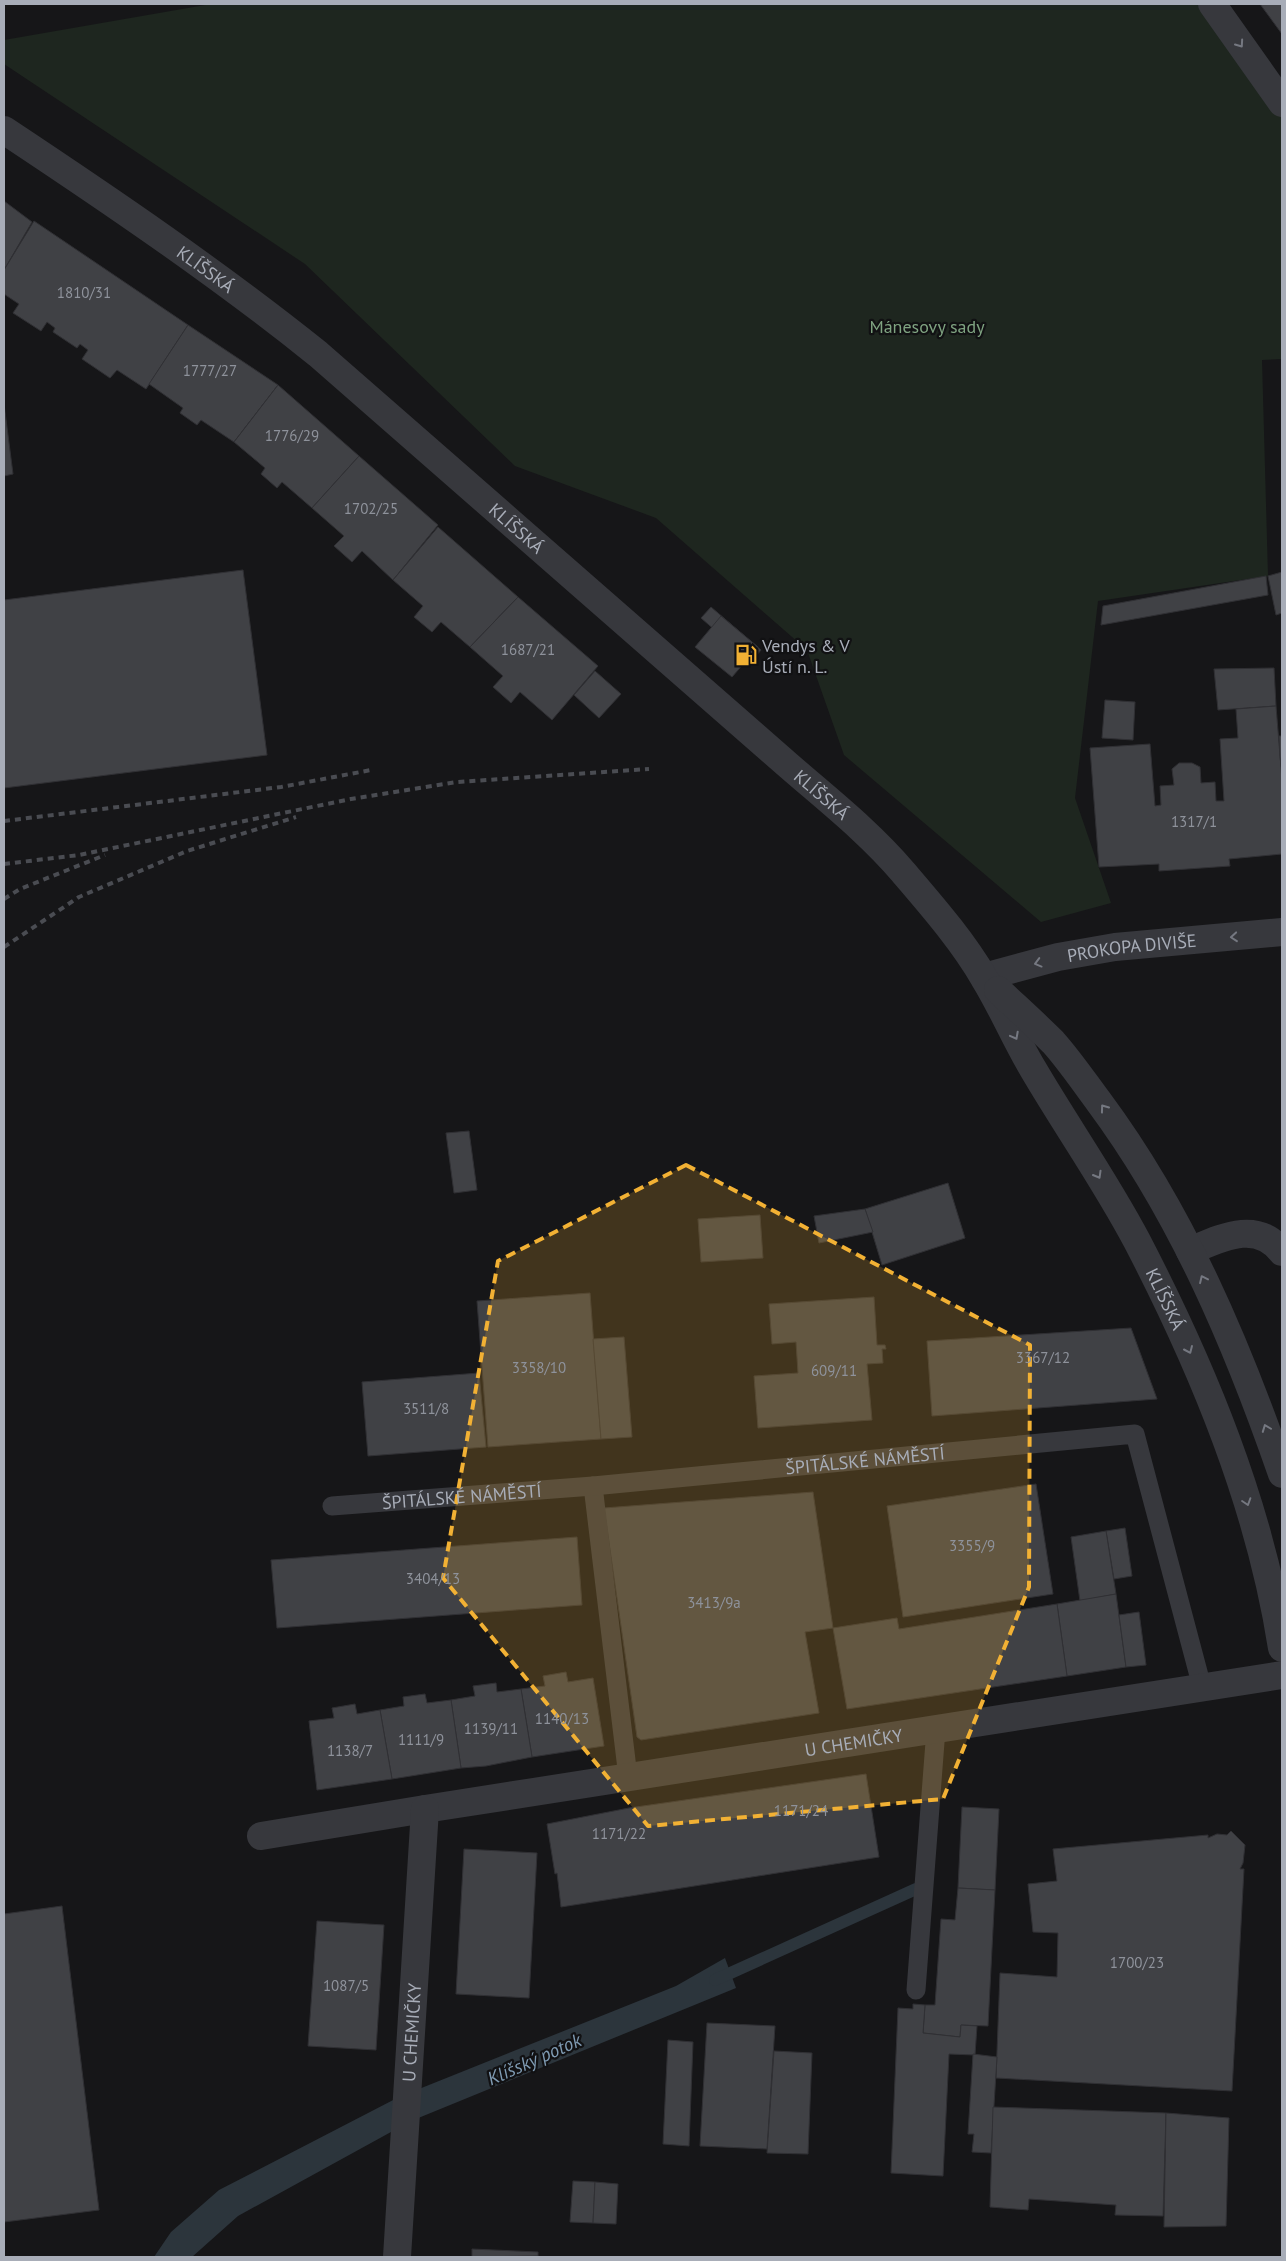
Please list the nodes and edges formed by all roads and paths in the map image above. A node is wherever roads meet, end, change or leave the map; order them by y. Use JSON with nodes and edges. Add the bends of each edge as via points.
{"nodes":[{"id":1,"x":1212,"y":4,"type":"edge"},
{"id":2,"x":1282,"y":103,"type":"edge"},
{"id":3,"x":4,"y":130,"type":"edge"},
{"id":4,"x":1282,"y":932,"type":"edge"},
{"id":5,"x":984,"y":977,"type":"junction"},
{"id":6,"x":1190,"y":1251,"type":"junction"},
{"id":7,"x":1282,"y":1252,"type":"edge"},
{"id":8,"x":1282,"y":1474,"type":"edge"},
{"id":9,"x":593,"y":1486,"type":"junction"},
{"id":10,"x":332,"y":1506,"type":"dead end"},
{"id":11,"x":1282,"y":1648,"type":"edge"},
{"id":12,"x":1282,"y":1675,"type":"edge"},
{"id":13,"x":1202,"y":1688,"type":"junction"},
{"id":14,"x":936,"y":1729,"type":"junction"},
{"id":15,"x":628,"y":1777,"type":"junction"},
{"id":16,"x":425,"y":1809,"type":"junction"},
{"id":17,"x":261,"y":1836,"type":"dead end"},
{"id":18,"x":916,"y":1990,"type":"dead end"},
{"id":19,"x":397,"y":2257,"type":"edge"}],
"edges":[{"from":1,"to":2,"type":"street","one_way":true},
{"from":3,"to":5,"type":"street","name":"KLÍŠSKÁ","via":[[164,237],[258,306],[384,410],[864,832],[900,869]]},
{"from":4,"to":5,"type":"street","name":"PROKOPA DIVIŠE","one_way":true,"via":[[1115,947],[1058,957]]},
{"from":6,"to":5,"type":"street","name":"KLÍŠSKÁ","one_way":true,"via":[[1122,1134],[1074,1069],[1053,1043]]},
{"from":5,"to":11,"type":"street","name":"KLÍŠSKÁ","one_way":true,"via":[[1032,1068],[1136,1240],[1172,1314],[1227,1443],[1248,1505],[1272,1593]]},
{"from":6,"to":7,"type":"street","via":[[1229,1235],[1252,1234],[1274,1240]]},
{"from":8,"to":6,"type":"street","name":"KLÍŠSKÁ","one_way":true,"via":[[1248,1382]]},
{"from":9,"to":10,"type":"lane","name":"ŠPITÁLSKÉ NÁMĚSTÍ"},
{"from":9,"to":13,"type":"lane","name":"ŠPITÁLSKÉ NÁMĚSTÍ","via":[[1135,1434]]},
{"from":9,"to":15,"type":"lane"},
{"from":12,"to":13,"type":"street","name":"U CHEMIČKY"},
{"from":13,"to":14,"type":"street","name":"U CHEMIČKY"},
{"from":14,"to":15,"type":"street","name":"U CHEMIČKY"},
{"from":14,"to":18,"type":"lane"},
{"from":15,"to":16,"type":"street","name":"U CHEMIČKY"},
{"from":16,"to":17,"type":"street","name":"U CHEMIČKY"},
{"from":16,"to":19,"type":"street","name":"U CHEMIČKY"}]}
